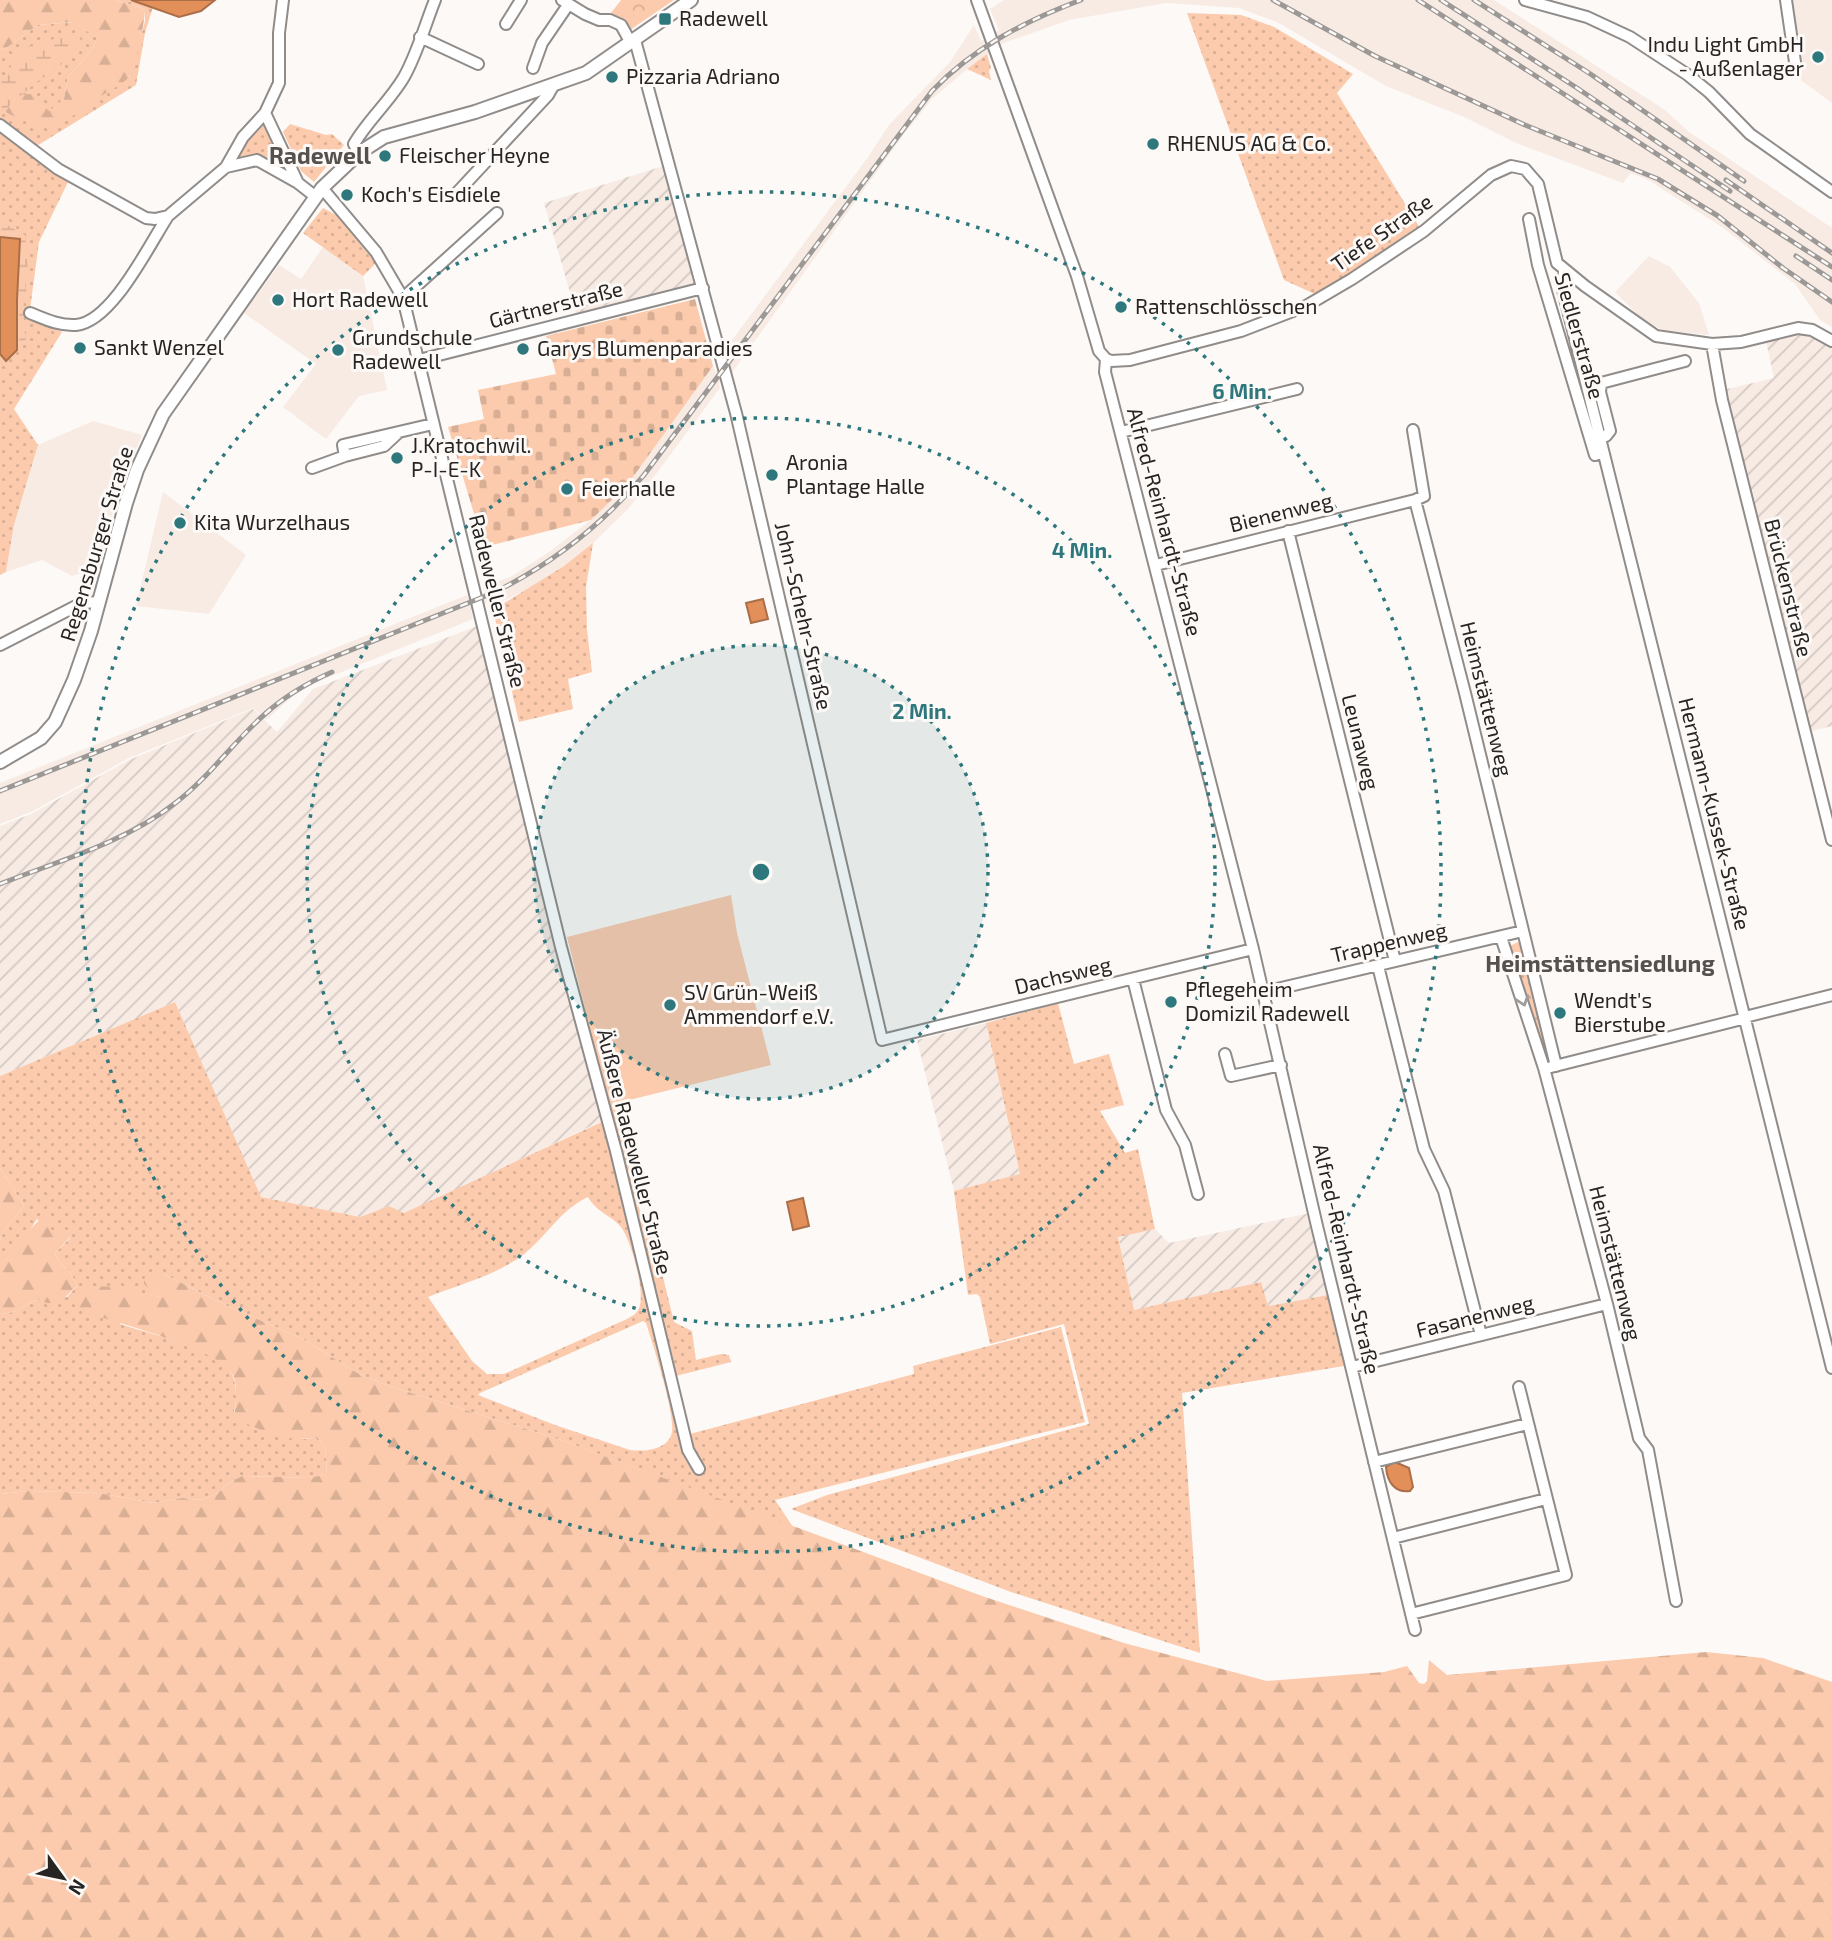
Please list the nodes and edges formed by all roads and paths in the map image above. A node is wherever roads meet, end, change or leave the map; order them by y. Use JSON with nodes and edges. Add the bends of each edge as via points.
{"nodes":[{"id":1,"x":284,"y":0,"type":"edge"},
{"id":2,"x":435,"y":0,"type":"edge"},
{"id":3,"x":521,"y":0,"type":"edge"},
{"id":4,"x":691,"y":0,"type":"edge"},
{"id":5,"x":977,"y":0,"type":"edge"},
{"id":6,"x":1525,"y":0,"type":"edge"},
{"id":7,"x":1786,"y":0,"type":"edge"},
{"id":8,"x":565,"y":2,"type":"edge"},
{"id":9,"x":506,"y":24,"type":"dead end"},
{"id":10,"x":420,"y":37,"type":"junction"},
{"id":11,"x":633,"y":41,"type":"junction"},
{"id":12,"x":1795,"y":62,"type":"dead end"},
{"id":13,"x":478,"y":64,"type":"dead end"},
{"id":14,"x":533,"y":68,"type":"dead end"},
{"id":15,"x":553,"y":86,"type":"junction"},
{"id":16,"x":265,"y":113,"type":"junction"},
{"id":17,"x":1,"y":125,"type":"edge"},
{"id":18,"x":359,"y":153,"type":"junction"},
{"id":19,"x":226,"y":167,"type":"junction"},
{"id":20,"x":298,"y":183,"type":"junction"},
{"id":21,"x":1832,"y":192,"type":"edge"},
{"id":22,"x":319,"y":193,"type":"junction"},
{"id":23,"x":454,"y":196,"type":"dead end"},
{"id":24,"x":497,"y":213,"type":"dead end"},
{"id":25,"x":168,"y":216,"type":"junction"},
{"id":26,"x":1529,"y":219,"type":"dead end"},
{"id":27,"x":1564,"y":271,"type":"junction"},
{"id":28,"x":703,"y":288,"type":"junction"},
{"id":29,"x":403,"y":298,"type":"junction"},
{"id":30,"x":30,"y":313,"type":"dead end"},
{"id":31,"x":1832,"y":341,"type":"edge"},
{"id":32,"x":1712,"y":344,"type":"junction"},
{"id":33,"x":1107,"y":359,"type":"junction"},
{"id":34,"x":419,"y":360,"type":"junction"},
{"id":35,"x":1685,"y":361,"type":"dead end"},
{"id":36,"x":1297,"y":389,"type":"dead end"},
{"id":37,"x":433,"y":424,"type":"junction"},
{"id":38,"x":1413,"y":430,"type":"dead end"},
{"id":39,"x":1121,"y":432,"type":"junction"},
{"id":40,"x":1599,"y":437,"type":"junction"},
{"id":41,"x":1602,"y":453,"type":"junction"},
{"id":42,"x":312,"y":468,"type":"dead end"},
{"id":43,"x":1415,"y":500,"type":"junction"},
{"id":44,"x":1288,"y":531,"type":"junction"},
{"id":45,"x":1156,"y":565,"type":"junction"},
{"id":46,"x":99,"y":602,"type":"junction"},
{"id":47,"x":0,"y":645,"type":"edge"},
{"id":48,"x":0,"y":762,"type":"edge"},
{"id":49,"x":1832,"y":840,"type":"edge"},
{"id":50,"x":536,"y":843,"type":"joint"},
{"id":51,"x":1523,"y":931,"type":"junction"},
{"id":52,"x":1501,"y":937,"type":"junction"},
{"id":53,"x":1254,"y":949,"type":"junction"},
{"id":54,"x":1395,"y":961,"type":"junction"},
{"id":55,"x":1378,"y":966,"type":"junction"},
{"id":56,"x":1133,"y":979,"type":"junction"},
{"id":57,"x":1264,"y":992,"type":"junction"},
{"id":58,"x":1832,"y":995,"type":"edge"},
{"id":59,"x":1745,"y":1018,"type":"junction"},
{"id":60,"x":882,"y":1040,"type":"joint"},
{"id":61,"x":1225,"y":1054,"type":"dead end"},
{"id":62,"x":1281,"y":1065,"type":"junction"},
{"id":63,"x":1550,"y":1067,"type":"junction"},
{"id":64,"x":1198,"y":1194,"type":"dead end"},
{"id":65,"x":1608,"y":1304,"type":"junction"},
{"id":66,"x":1480,"y":1335,"type":"junction"},
{"id":67,"x":1352,"y":1367,"type":"junction"},
{"id":68,"x":1832,"y":1368,"type":"edge"},
{"id":69,"x":1519,"y":1387,"type":"dead end"},
{"id":70,"x":1527,"y":1423,"type":"junction"},
{"id":71,"x":1374,"y":1462,"type":"junction"},
{"id":72,"x":699,"y":1469,"type":"dead end"},
{"id":73,"x":1546,"y":1499,"type":"junction"},
{"id":74,"x":1393,"y":1538,"type":"junction"},
{"id":75,"x":1676,"y":1601,"type":"dead end"},
{"id":76,"x":1411,"y":1614,"type":"junction"},
{"id":77,"x":1415,"y":1630,"type":"dead end"}],
"edges":[{"from":1,"to":16,"type":"street","via":[[279,83]]},
{"from":2,"to":10,"type":"street"},
{"from":3,"to":9,"type":"street"},
{"from":4,"to":11,"type":"main road","name":"Regensburger Straße"},
{"from":5,"to":33,"type":"street","name":"Alfred-Reinhardt-Straße","via":[[1100,351]]},
{"from":6,"to":21,"type":"street","via":[[1587,17],[1630,37],[1688,75],[1750,134]]},
{"from":7,"to":12,"type":"street"},
{"from":8,"to":11,"type":"street","via":[[599,20],[621,25]]},
{"from":8,"to":14,"type":"street"},
{"from":10,"to":13,"type":"street"},
{"from":10,"to":18,"type":"street","via":[[406,74],[354,144]]},
{"from":11,"to":15,"type":"main road","name":"Regensburger Straße","via":[[586,73]]},
{"from":11,"to":28,"type":"street","name":"John-Schehr-Straße"},
{"from":15,"to":18,"type":"main road","name":"Regensburger Straße","via":[[384,137]]},
{"from":15,"to":23,"type":"street"},
{"from":16,"to":19,"type":"street","via":[[243,137]]},
{"from":16,"to":20,"type":"street"},
{"from":17,"to":25,"type":"street","via":[[58,169],[126,209],[146,218]]},
{"from":18,"to":22,"type":"main road","name":"Regensburger Straße"},
{"from":19,"to":20,"type":"street","name":"Radeweller Straße","via":[[257,160]]},
{"from":19,"to":25,"type":"street"},
{"from":20,"to":22,"type":"street","name":"Radeweller Straße"},
{"from":22,"to":29,"type":"street","name":"Radeweller Straße","via":[[376,252]]},
{"from":22,"to":46,"type":"main road","name":"Regensburger Straße","via":[[163,414],[126,503]]},
{"from":24,"to":29,"type":"street"},
{"from":25,"to":30,"type":"street","via":[[119,294],[96,318],[78,325],[58,325]]},
{"from":26,"to":41,"type":"street","name":"Siedlerstraße","via":[[1538,265],[1595,455]]},
{"from":27,"to":32,"type":"street","via":[[1656,336]]},
{"from":27,"to":33,"type":"street","name":"Tiefe Straße","via":[[1554,254],[1538,184],[1525,169],[1511,166],[1491,175],[1424,230],[1306,306],[1241,331],[1130,360]]},
{"from":27,"to":40,"type":"street","name":"Hermann-Kussek-Straße","via":[[1563,290]]},
{"from":28,"to":34,"type":"street","name":"Gärtnerstraße"},
{"from":28,"to":60,"type":"street","name":"John-Schehr-Straße"},
{"from":29,"to":34,"type":"street","name":"Radeweller Straße"},
{"from":31,"to":32,"type":"street","via":[[1798,328]]},
{"from":32,"to":49,"type":"street","name":"Brückenstraße"},
{"from":33,"to":39,"type":"street","name":"Alfred-Reinhardt-Straße","via":[[1105,372]]},
{"from":34,"to":37,"type":"street","name":"Radeweller Straße"},
{"from":35,"to":40,"type":"street","name":"Siedlerstraße","via":[[1601,383],[1610,431]]},
{"from":36,"to":39,"type":"street"},
{"from":37,"to":42,"type":"street","via":[[343,445],[345,456]]},
{"from":37,"to":50,"type":"street","name":"Radeweller Straße"},
{"from":38,"to":43,"type":"street","name":"Heimstättenweg","via":[[1424,496]]},
{"from":39,"to":45,"type":"street","name":"Alfred-Reinhardt-Straße"},
{"from":40,"to":41,"type":"street","name":"Hermann-Kussek-Straße"},
{"from":41,"to":59,"type":"street","name":"Hermann-Kussek-Straße"},
{"from":43,"to":44,"type":"street","name":"Bienenweg"},
{"from":43,"to":51,"type":"street","name":"Heimstättenweg"},
{"from":44,"to":45,"type":"street","name":"Bienenweg"},
{"from":44,"to":54,"type":"street","name":"Leunaweg"},
{"from":45,"to":53,"type":"street","name":"Alfred-Reinhardt-Straße"},
{"from":46,"to":47,"type":"street","via":[[82,603]]},
{"from":46,"to":48,"type":"main road","name":"Regensburger Straße","via":[[55,722],[41,738]]},
{"from":50,"to":72,"type":"street","name":"Äußere Radeweller Straße","via":[[688,1450]]},
{"from":51,"to":52,"type":"street","name":"Trappenweg"},
{"from":51,"to":63,"type":"street","name":"Heimstättenweg"},
{"from":52,"to":54,"type":"street","name":"Trappenweg"},
{"from":52,"to":63,"type":"street","name":"Heimstättenweg","one_way":true},
{"from":53,"to":56,"type":"street","name":"Dachsweg"},
{"from":53,"to":57,"type":"street","name":"Alfred-Reinhardt-Straße"},
{"from":54,"to":55,"type":"street","name":"Trappenweg"},
{"from":55,"to":57,"type":"street","name":"Trappenweg"},
{"from":55,"to":66,"type":"street","via":[[1424,1149],[1444,1191]]},
{"from":56,"to":60,"type":"street","name":"Dachsweg"},
{"from":56,"to":64,"type":"street","via":[[1166,1110],[1185,1144]]},
{"from":57,"to":62,"type":"street","name":"Alfred-Reinhardt-Straße"},
{"from":58,"to":59,"type":"street"},
{"from":59,"to":63,"type":"street"},
{"from":59,"to":68,"type":"street","name":"Hermann-Kussek-Straße"},
{"from":61,"to":62,"type":"street","via":[[1231,1076]]},
{"from":62,"to":67,"type":"street","name":"Alfred-Reinhardt-Straße"},
{"from":63,"to":65,"type":"street","name":"Heimstättenweg"},
{"from":65,"to":66,"type":"street","name":"Fasanenweg"},
{"from":65,"to":75,"type":"street","name":"Heimstättenweg","via":[[1639,1438],[1647,1450]]},
{"from":66,"to":67,"type":"street","name":"Fasanenweg"},
{"from":67,"to":71,"type":"street","name":"Alfred-Reinhardt-Straße"},
{"from":69,"to":70,"type":"street"},
{"from":70,"to":71,"type":"street"},
{"from":70,"to":73,"type":"street"},
{"from":71,"to":74,"type":"street","name":"Alfred-Reinhardt-Straße"},
{"from":73,"to":74,"type":"street"},
{"from":73,"to":76,"type":"street","via":[[1566,1575]]},
{"from":74,"to":76,"type":"street","name":"Alfred-Reinhardt-Straße"},
{"from":76,"to":77,"type":"street","name":"Alfred-Reinhardt-Straße"}]}
